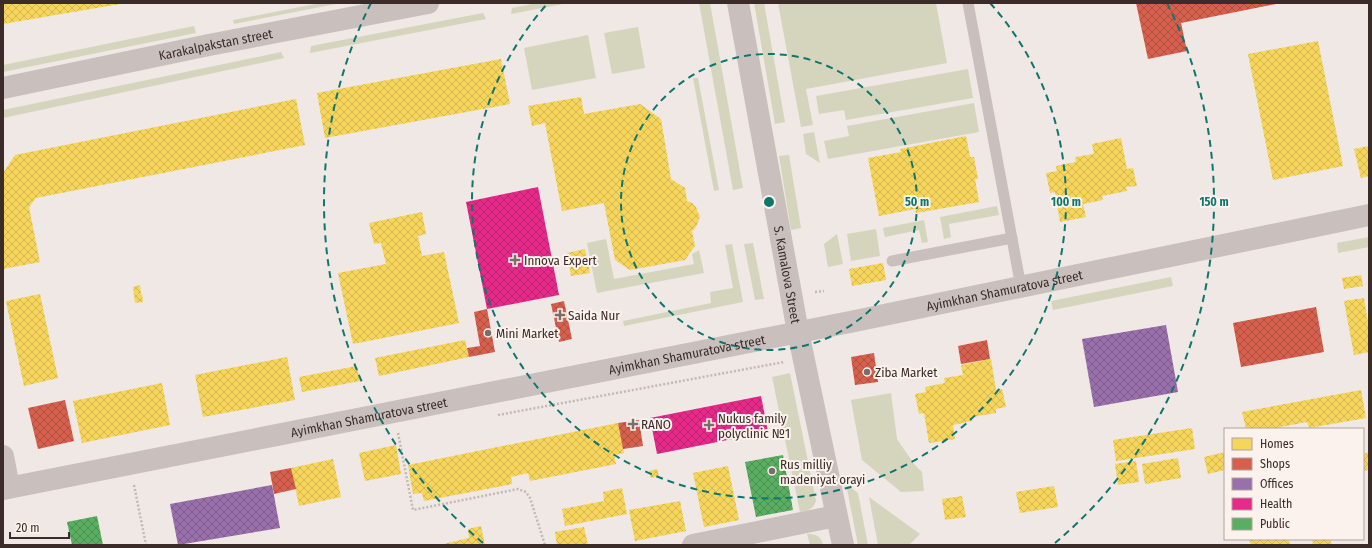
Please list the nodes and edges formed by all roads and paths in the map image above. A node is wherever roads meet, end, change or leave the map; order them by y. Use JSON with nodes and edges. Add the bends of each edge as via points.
{"nodes":[{"id":1,"x":428,"y":3,"type":"edge"},
{"id":2,"x":738,"y":3,"type":"edge"},
{"id":3,"x":968,"y":3,"type":"edge"},
{"id":4,"x":3,"y":88,"type":"edge"},
{"id":5,"x":1369,"y":215,"type":"edge"},
{"id":6,"x":1012,"y":238,"type":"junction"},
{"id":7,"x":892,"y":261,"type":"dead end"},
{"id":8,"x":1021,"y":287,"type":"junction"},
{"id":9,"x":824,"y":291,"type":"dead end"},
{"id":10,"x":815,"y":292,"type":"dead end"},
{"id":11,"x":798,"y":332,"type":"junction"},
{"id":12,"x":398,"y":433,"type":"dead end"},
{"id":13,"x":3,"y":456,"type":"edge"},
{"id":14,"x":130,"y":464,"type":"junction"},
{"id":15,"x":6,"y":488,"type":"edge"},
{"id":16,"x":836,"y":516,"type":"junction"},
{"id":17,"x":146,"y":545,"type":"edge"},
{"id":18,"x":545,"y":545,"type":"edge"},
{"id":19,"x":693,"y":545,"type":"edge"},
{"id":20,"x":842,"y":545,"type":"edge"}],
"edges":[{"from":1,"to":4,"type":"street","name":"Karakalpakstan street"},
{"from":2,"to":11,"type":"street","name":"S. Kamalova Street"},
{"from":3,"to":6,"type":"lane"},
{"from":5,"to":8,"type":"street","name":"Ayimkhan Shamuratova street"},
{"from":6,"to":7,"type":"lane"},
{"from":6,"to":8,"type":"lane"},
{"from":8,"to":11,"type":"street","name":"Ayimkhan Shamuratova street"},
{"from":9,"to":10,"type":"path"},
{"from":11,"to":14,"type":"street","name":"Ayimkhan Shamuratova street"},
{"from":11,"to":16,"type":"street","name":"S. Kamalova Street"},
{"from":12,"to":18,"type":"path","via":[[413,510],[518,489],[526,492],[530,498]]},
{"from":13,"to":15,"type":"street"},
{"from":14,"to":15,"type":"street","name":"Ayimkhan Shamuratova street"},
{"from":14,"to":17,"type":"path"},
{"from":16,"to":19,"type":"street"},
{"from":16,"to":20,"type":"street","name":"S. Kamalova Street"}]}
